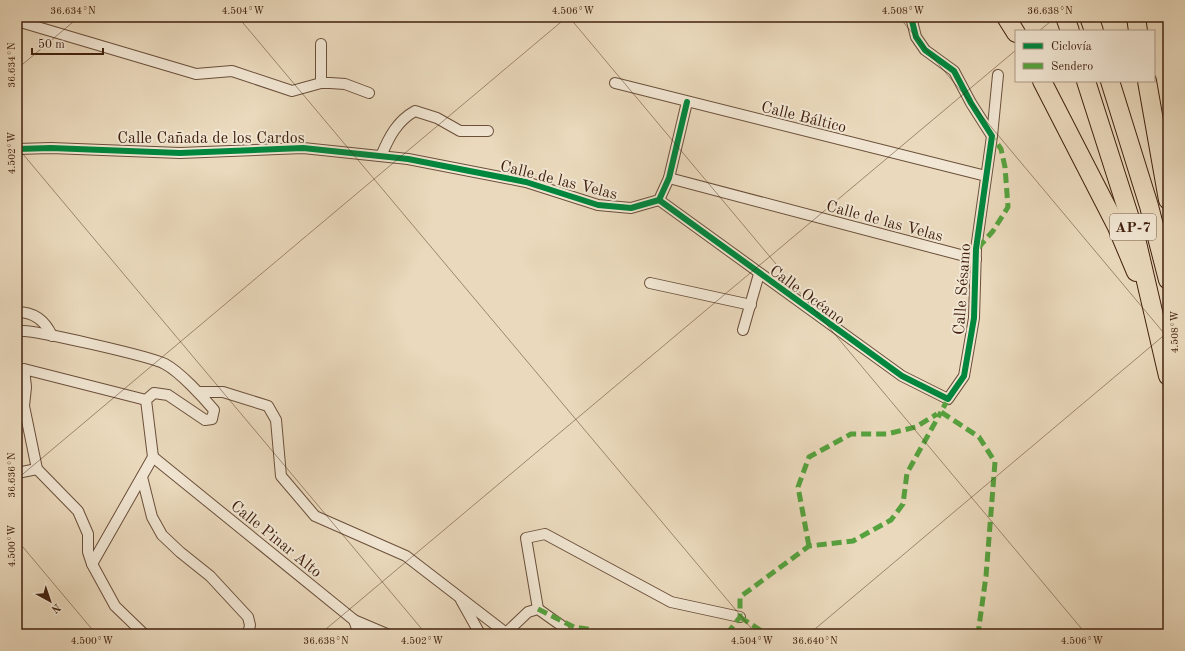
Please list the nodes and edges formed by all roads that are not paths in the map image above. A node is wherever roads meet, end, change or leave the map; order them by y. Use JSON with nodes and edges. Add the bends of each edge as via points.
{"nodes":[{"id":1,"x":911,"y":17,"type":"edge"},
{"id":2,"x":1006,"y":17,"type":"edge"},
{"id":3,"x":1065,"y":17,"type":"edge"},
{"id":4,"x":1089,"y":17,"type":"edge"},
{"id":5,"x":1136,"y":17,"type":"edge"},
{"id":6,"x":17,"y":21,"type":"edge"},
{"id":7,"x":1070,"y":30,"type":"edge"},
{"id":8,"x":1094,"y":30,"type":"edge"},
{"id":9,"x":1138,"y":30,"type":"edge"},
{"id":10,"x":1015,"y":31,"type":"edge"},
{"id":11,"x":321,"y":44,"type":"dead end"},
{"id":12,"x":998,"y":75,"type":"dead end"},
{"id":13,"x":1043,"y":82,"type":"edge"},
{"id":14,"x":1086,"y":82,"type":"edge"},
{"id":15,"x":1110,"y":82,"type":"edge"},
{"id":16,"x":1147,"y":82,"type":"edge"},
{"id":17,"x":321,"y":83,"type":"junction"},
{"id":18,"x":615,"y":83,"type":"dead end"},
{"id":19,"x":369,"y":93,"type":"dead end"},
{"id":20,"x":687,"y":102,"type":"junction"},
{"id":21,"x":488,"y":131,"type":"dead end"},
{"id":22,"x":992,"y":136,"type":"junction"},
{"id":23,"x":17,"y":149,"type":"edge"},
{"id":24,"x":381,"y":156,"type":"junction"},
{"id":25,"x":986,"y":176,"type":"junction"},
{"id":26,"x":670,"y":178,"type":"junction"},
{"id":27,"x":659,"y":200,"type":"junction"},
{"id":28,"x":1168,"y":200,"type":"edge"},
{"id":29,"x":976,"y":259,"type":"junction"},
{"id":30,"x":759,"y":274,"type":"junction"},
{"id":31,"x":1168,"y":280,"type":"edge"},
{"id":32,"x":650,"y":283,"type":"dead end"},
{"id":33,"x":750,"y":305,"type":"junction"},
{"id":34,"x":17,"y":312,"type":"edge"},
{"id":35,"x":1154,"y":315,"type":"junction"},
{"id":36,"x":743,"y":330,"type":"dead end"},
{"id":37,"x":17,"y":331,"type":"edge"},
{"id":38,"x":52,"y":336,"type":"junction"},
{"id":39,"x":1168,"y":376,"type":"edge"},
{"id":40,"x":199,"y":392,"type":"junction"},
{"id":41,"x":948,"y":399,"type":"joint"},
{"id":42,"x":146,"y":400,"type":"junction"},
{"id":43,"x":21,"y":405,"type":"edge"},
{"id":44,"x":153,"y":457,"type":"junction"},
{"id":45,"x":37,"y":469,"type":"junction"},
{"id":46,"x":17,"y":473,"type":"edge"},
{"id":47,"x":142,"y":478,"type":"junction"},
{"id":48,"x":92,"y":564,"type":"junction"},
{"id":49,"x":458,"y":595,"type":"junction"},
{"id":50,"x":538,"y":609,"type":"junction"},
{"id":51,"x":740,"y":617,"type":"dead end"},
{"id":52,"x":354,"y":620,"type":"junction"},
{"id":53,"x":506,"y":633,"type":"edge"},
{"id":54,"x":144,"y":634,"type":"edge"},
{"id":55,"x":248,"y":634,"type":"edge"},
{"id":56,"x":359,"y":634,"type":"edge"},
{"id":57,"x":387,"y":634,"type":"edge"},
{"id":58,"x":480,"y":634,"type":"edge"},
{"id":59,"x":566,"y":634,"type":"edge"}],
"edges":[{"from":1,"to":22,"type":"street","via":[[916,37],[924,50],[954,71]]},
{"from":2,"to":10,"type":"highway"},
{"from":3,"to":7,"type":"highway"},
{"from":4,"to":8,"type":"highway"},
{"from":5,"to":9,"type":"highway"},
{"from":6,"to":17,"type":"street","via":[[196,74],[232,71],[292,91]]},
{"from":11,"to":17,"type":"street"},
{"from":12,"to":22,"type":"street","name":"Calle Sésamo"},
{"from":13,"to":35,"type":"highway","via":[[1117,227]]},
{"from":14,"to":35,"type":"highway","number":"AP-7","via":[[1136,234]]},
{"from":15,"to":31,"type":"highway","number":"AP-7","via":[[1149,206]]},
{"from":16,"to":28,"type":"highway"},
{"from":17,"to":19,"type":"street","via":[[346,84]]},
{"from":18,"to":20,"type":"street","name":"Calle Báltico"},
{"from":20,"to":25,"type":"street","name":"Calle Báltico"},
{"from":20,"to":26,"type":"street"},
{"from":21,"to":24,"type":"street","via":[[460,131],[437,118],[415,111],[404,117],[387,141]]},
{"from":22,"to":25,"type":"street","name":"Calle Sésamo"},
{"from":23,"to":24,"type":"street","name":"Calle Cañada de los Cardos","via":[[180,153],[303,148]]},
{"from":24,"to":27,"type":"street","name":"Calle de las Velas","via":[[526,182],[598,205],[631,208]]},
{"from":25,"to":29,"type":"street","name":"Calle Sésamo"},
{"from":26,"to":27,"type":"street"},
{"from":26,"to":29,"type":"street","name":"Calle de las Velas"},
{"from":27,"to":30,"type":"street","name":"Calle Océano"},
{"from":29,"to":41,"type":"street","name":"Calle Sésamo","via":[[974,318],[964,376]]},
{"from":30,"to":33,"type":"street"},
{"from":30,"to":41,"type":"street","name":"Calle Océano","via":[[902,376]]},
{"from":32,"to":33,"type":"street"},
{"from":33,"to":36,"type":"street"},
{"from":34,"to":38,"type":"street","via":[[32,314],[41,319]]},
{"from":35,"to":39,"type":"highway","number":"AP-7"},
{"from":37,"to":38,"type":"street"},
{"from":38,"to":40,"type":"street","via":[[165,364]]},
{"from":40,"to":42,"type":"street","via":[[214,410],[212,419],[205,420],[168,396],[154,393]]},
{"from":40,"to":49,"type":"street","via":[[223,392],[268,406],[276,420],[281,476],[315,516],[406,556]]},
{"from":42,"to":43,"type":"street","via":[[24,369],[26,387]]},
{"from":42,"to":44,"type":"street"},
{"from":43,"to":45,"type":"street"},
{"from":44,"to":47,"type":"street"},
{"from":44,"to":52,"type":"street","name":"Calle Pinar Alto"},
{"from":45,"to":46,"type":"street"},
{"from":45,"to":48,"type":"street","via":[[78,511],[88,534],[88,552]]},
{"from":47,"to":48,"type":"street"},
{"from":47,"to":55,"type":"street","via":[[152,517],[162,535],[210,576],[248,617]]},
{"from":48,"to":54,"type":"street","via":[[115,606]]},
{"from":49,"to":53,"type":"street"},
{"from":49,"to":58,"type":"street"},
{"from":50,"to":51,"type":"street","via":[[526,538],[545,534],[671,602]]},
{"from":50,"to":53,"type":"street","via":[[528,612]]},
{"from":50,"to":59,"type":"street","via":[[562,626]]},
{"from":52,"to":56,"type":"street"},
{"from":52,"to":57,"type":"street","name":"Calle Pinar Alto"}]}
